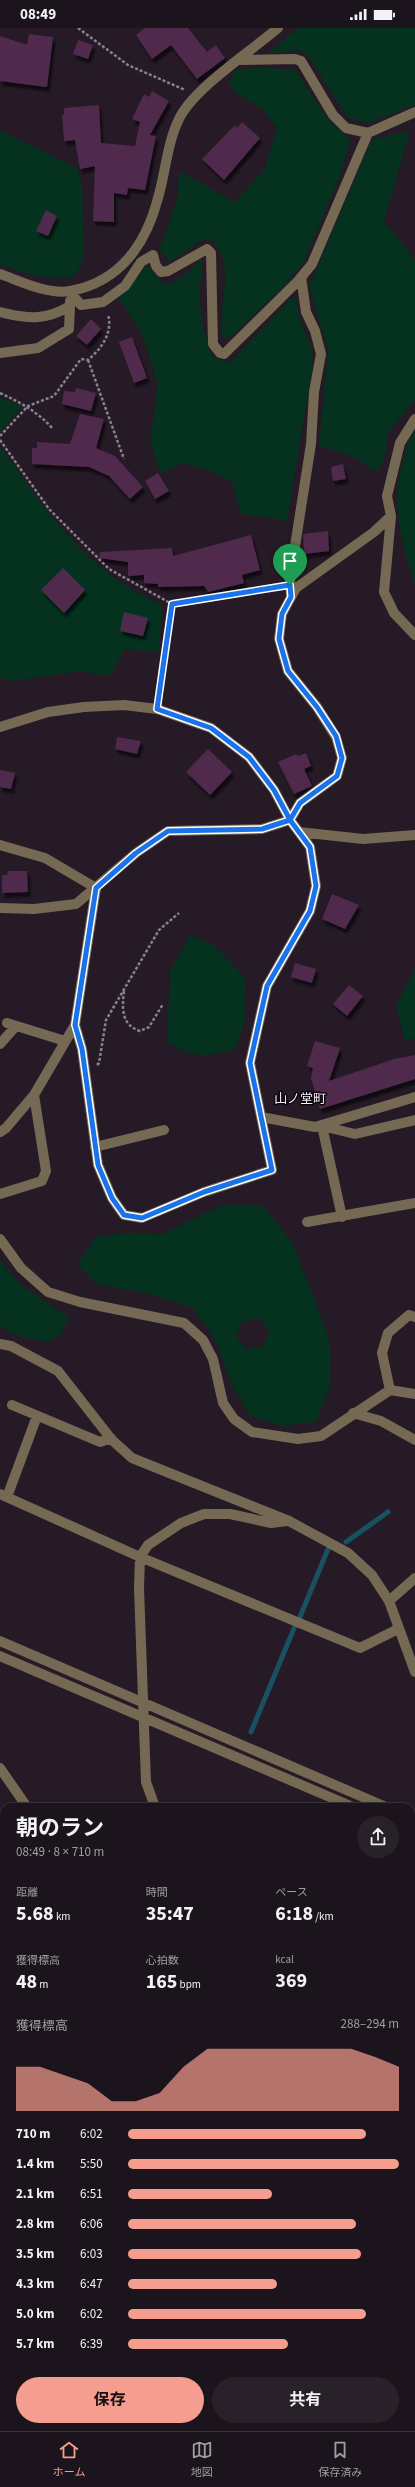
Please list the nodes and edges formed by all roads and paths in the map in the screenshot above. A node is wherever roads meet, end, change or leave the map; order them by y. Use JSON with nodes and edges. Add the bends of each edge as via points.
{"nodes":[{"id":1,"x":78,"y":28,"type":"edge"},
{"id":2,"x":278,"y":28,"type":"edge"},
{"id":3,"x":240,"y":60,"type":"junction"},
{"id":4,"x":197,"y":95,"type":"junction"},
{"id":5,"x":415,"y":112,"type":"edge"},
{"id":6,"x":368,"y":133,"type":"junction"},
{"id":7,"x":0,"y":274,"type":"edge"},
{"id":8,"x":301,"y":277,"type":"junction"},
{"id":9,"x":69,"y":291,"type":"junction"},
{"id":10,"x":105,"y":300,"type":"junction"},
{"id":11,"x":70,"y":306,"type":"junction"},
{"id":12,"x":0,"y":312,"type":"edge"},
{"id":13,"x":0,"y":353,"type":"edge"},
{"id":14,"x":88,"y":360,"type":"junction"},
{"id":15,"x":0,"y":393,"type":"edge"},
{"id":16,"x":28,"y":406,"type":"junction"},
{"id":17,"x":415,"y":419,"type":"edge"},
{"id":18,"x":53,"y":429,"type":"dead end"},
{"id":19,"x":0,"y":436,"type":"edge"},
{"id":20,"x":0,"y":440,"type":"edge"},
{"id":21,"x":124,"y":459,"type":"dead end"},
{"id":22,"x":391,"y":516,"type":"junction"},
{"id":23,"x":290,"y":585,"type":"junction"},
{"id":24,"x":291,"y":597,"type":"junction"},
{"id":25,"x":172,"y":604,"type":"junction"},
{"id":26,"x":415,"y":635,"type":"edge"},
{"id":27,"x":157,"y":709,"type":"junction"},
{"id":28,"x":0,"y":727,"type":"edge"},
{"id":29,"x":290,"y":820,"type":"junction"},
{"id":30,"x":299,"y":832,"type":"junction"},
{"id":31,"x":415,"y":834,"type":"edge"},
{"id":32,"x":0,"y":845,"type":"edge"},
{"id":33,"x":96,"y":888,"type":"junction"},
{"id":34,"x":0,"y":908,"type":"edge"},
{"id":35,"x":179,"y":913,"type":"dead end"},
{"id":36,"x":124,"y":990,"type":"junction"},
{"id":37,"x":163,"y":1004,"type":"dead end"},
{"id":38,"x":75,"y":1025,"type":"junction"},
{"id":39,"x":65,"y":1041,"type":"junction"},
{"id":40,"x":0,"y":1044,"type":"edge"},
{"id":41,"x":86,"y":1073,"type":"junction"},
{"id":42,"x":34,"y":1095,"type":"junction"},
{"id":43,"x":415,"y":1097,"type":"edge"},
{"id":44,"x":262,"y":1117,"type":"junction"},
{"id":45,"x":415,"y":1120,"type":"edge"},
{"id":46,"x":322,"y":1126,"type":"junction"},
{"id":47,"x":164,"y":1130,"type":"dead end"},
{"id":48,"x":0,"y":1132,"type":"edge"},
{"id":49,"x":95,"y":1147,"type":"junction"},
{"id":50,"x":0,"y":1194,"type":"edge"},
{"id":51,"x":415,"y":1203,"type":"edge"},
{"id":52,"x":342,"y":1217,"type":"junction"},
{"id":53,"x":307,"y":1222,"type":"dead end"},
{"id":54,"x":0,"y":1239,"type":"edge"},
{"id":55,"x":415,"y":1316,"type":"edge"},
{"id":56,"x":0,"y":1344,"type":"edge"},
{"id":57,"x":390,"y":1390,"type":"junction"},
{"id":58,"x":415,"y":1394,"type":"edge"},
{"id":59,"x":12,"y":1405,"type":"dead end"},
{"id":60,"x":353,"y":1413,"type":"junction"},
{"id":61,"x":37,"y":1416,"type":"junction"},
{"id":62,"x":111,"y":1438,"type":"junction"},
{"id":63,"x":415,"y":1440,"type":"edge"},
{"id":64,"x":3,"y":1495,"type":"edge"},
{"id":65,"x":289,"y":1521,"type":"junction"},
{"id":66,"x":140,"y":1557,"type":"junction"},
{"id":67,"x":415,"y":1578,"type":"edge"},
{"id":68,"x":389,"y":1601,"type":"junction"},
{"id":69,"x":398,"y":1629,"type":"junction"},
{"id":70,"x":0,"y":1641,"type":"edge"},
{"id":71,"x":0,"y":1656,"type":"edge"},
{"id":72,"x":415,"y":1672,"type":"edge"},
{"id":73,"x":145,"y":1704,"type":"junction"},
{"id":74,"x":145,"y":1718,"type":"junction"},
{"id":75,"x":0,"y":1768,"type":"edge"},
{"id":76,"x":24,"y":1803,"type":"edge"},
{"id":77,"x":154,"y":1803,"type":"edge"},
{"id":78,"x":344,"y":1803,"type":"edge"},
{"id":79,"x":377,"y":1803,"type":"edge"}],
"edges":[{"from":1,"to":4,"type":"path","via":[[128,65]]},
{"from":2,"to":3,"type":"street"},
{"from":3,"to":4,"type":"street"},
{"from":3,"to":6,"type":"street","via":[[301,61],[333,115],[346,128]]},
{"from":4,"to":9,"type":"street","via":[[180,116],[174,130],[151,225],[139,247],[124,264],[107,276]]},
{"from":5,"to":6,"type":"street"},
{"from":6,"to":8,"type":"street","via":[[312,264]]},
{"from":7,"to":9,"type":"street","via":[[27,284]]},
{"from":8,"to":10,"type":"street","via":[[224,354],[213,344],[211,254],[207,249],[168,271],[161,272],[153,255],[149,255],[141,262],[125,286]]},
{"from":8,"to":23,"type":"street","via":[[306,312],[315,331],[321,354],[314,392],[311,444]]},
{"from":9,"to":10,"type":"street","via":[[81,305]]},
{"from":9,"to":11,"type":"street"},
{"from":10,"to":14,"type":"path","via":[[110,323],[107,335],[101,347]]},
{"from":11,"to":12,"type":"street","via":[[56,315],[38,318]]},
{"from":11,"to":13,"type":"street","via":[[69,329],[38,348]]},
{"from":14,"to":16,"type":"path","via":[[81,359],[54,396]]},
{"from":14,"to":21,"type":"path"},
{"from":15,"to":16,"type":"path"},
{"from":16,"to":18,"type":"path"},
{"from":16,"to":19,"type":"path"},
{"from":17,"to":22,"type":"street","via":[[398,451],[387,496]]},
{"from":20,"to":25,"type":"path","via":[[49,509],[109,570]]},
{"from":22,"to":24,"type":"street","via":[[374,532],[296,588]]},
{"from":22,"to":26,"type":"street","via":[[384,592],[394,613]]},
{"from":23,"to":24,"type":"street"},
{"from":23,"to":25,"type":"path"},
{"from":24,"to":29,"type":"street","via":[[282,614],[279,639],[288,671],[336,736],[342,758],[337,776],[300,803]]},
{"from":25,"to":27,"type":"path"},
{"from":27,"to":28,"type":"street","via":[[124,705],[84,707],[48,712]]},
{"from":27,"to":29,"type":"street","via":[[211,728],[249,757],[274,790]]},
{"from":29,"to":30,"type":"street"},
{"from":29,"to":33,"type":"street","via":[[262,829],[168,831],[136,853]]},
{"from":30,"to":31,"type":"street","via":[[363,839]]},
{"from":30,"to":44,"type":"street","via":[[310,847],[316,886],[310,911],[267,986],[250,1063]]},
{"from":32,"to":33,"type":"street","via":[[45,858]]},
{"from":33,"to":34,"type":"street","via":[[76,904],[34,909]]},
{"from":33,"to":38,"type":"street"},
{"from":35,"to":36,"type":"path","via":[[159,930]]},
{"from":36,"to":37,"type":"path","via":[[124,1016],[132,1028],[140,1031],[149,1027]]},
{"from":36,"to":41,"type":"path","via":[[106,1020],[99,1063]]},
{"from":38,"to":39,"type":"street"},
{"from":38,"to":41,"type":"street"},
{"from":39,"to":40,"type":"street","via":[[12,1024]]},
{"from":39,"to":42,"type":"street"},
{"from":41,"to":49,"type":"street"},
{"from":42,"to":48,"type":"street"},
{"from":42,"to":50,"type":"street","via":[[46,1171],[42,1181]]},
{"from":43,"to":46,"type":"street"},
{"from":44,"to":46,"type":"street","via":[[315,1127]]},
{"from":44,"to":49,"type":"street","via":[[272,1170],[204,1192],[142,1218],[124,1215],[112,1198],[98,1165]]},
{"from":45,"to":46,"type":"street","via":[[355,1134]]},
{"from":46,"to":52,"type":"street"},
{"from":47,"to":49,"type":"street"},
{"from":51,"to":52,"type":"street"},
{"from":52,"to":53,"type":"street"},
{"from":54,"to":60,"type":"street","via":[[21,1268],[48,1292],[80,1302],[184,1323],[203,1340],[213,1359],[223,1403],[234,1419],[252,1432],[298,1439],[321,1436]]},
{"from":55,"to":57,"type":"street","via":[[409,1315],[388,1333],[382,1353]]},
{"from":56,"to":62,"type":"street","via":[[11,1346],[58,1371]]},
{"from":57,"to":58,"type":"street"},
{"from":57,"to":60,"type":"street"},
{"from":59,"to":61,"type":"street"},
{"from":60,"to":63,"type":"street","via":[[381,1421]]},
{"from":61,"to":62,"type":"street","via":[[100,1442]]},
{"from":61,"to":64,"type":"street"},
{"from":62,"to":65,"type":"street","via":[[132,1458]]},
{"from":64,"to":66,"type":"street"},
{"from":65,"to":66,"type":"street","via":[[271,1523],[230,1514],[204,1514],[181,1523],[148,1545]]},
{"from":65,"to":68,"type":"street","via":[[348,1553],[372,1575]]},
{"from":66,"to":69,"type":"street","via":[[360,1648]]},
{"from":66,"to":73,"type":"street","via":[[139,1588]]},
{"from":67,"to":68,"type":"street"},
{"from":68,"to":69,"type":"street"},
{"from":69,"to":72,"type":"street"},
{"from":70,"to":73,"type":"street"},
{"from":71,"to":74,"type":"street"},
{"from":73,"to":74,"type":"street"},
{"from":73,"to":79,"type":"street"},
{"from":74,"to":77,"type":"street","via":[[146,1782]]},
{"from":74,"to":78,"type":"street"},
{"from":75,"to":76,"type":"street"}]}
